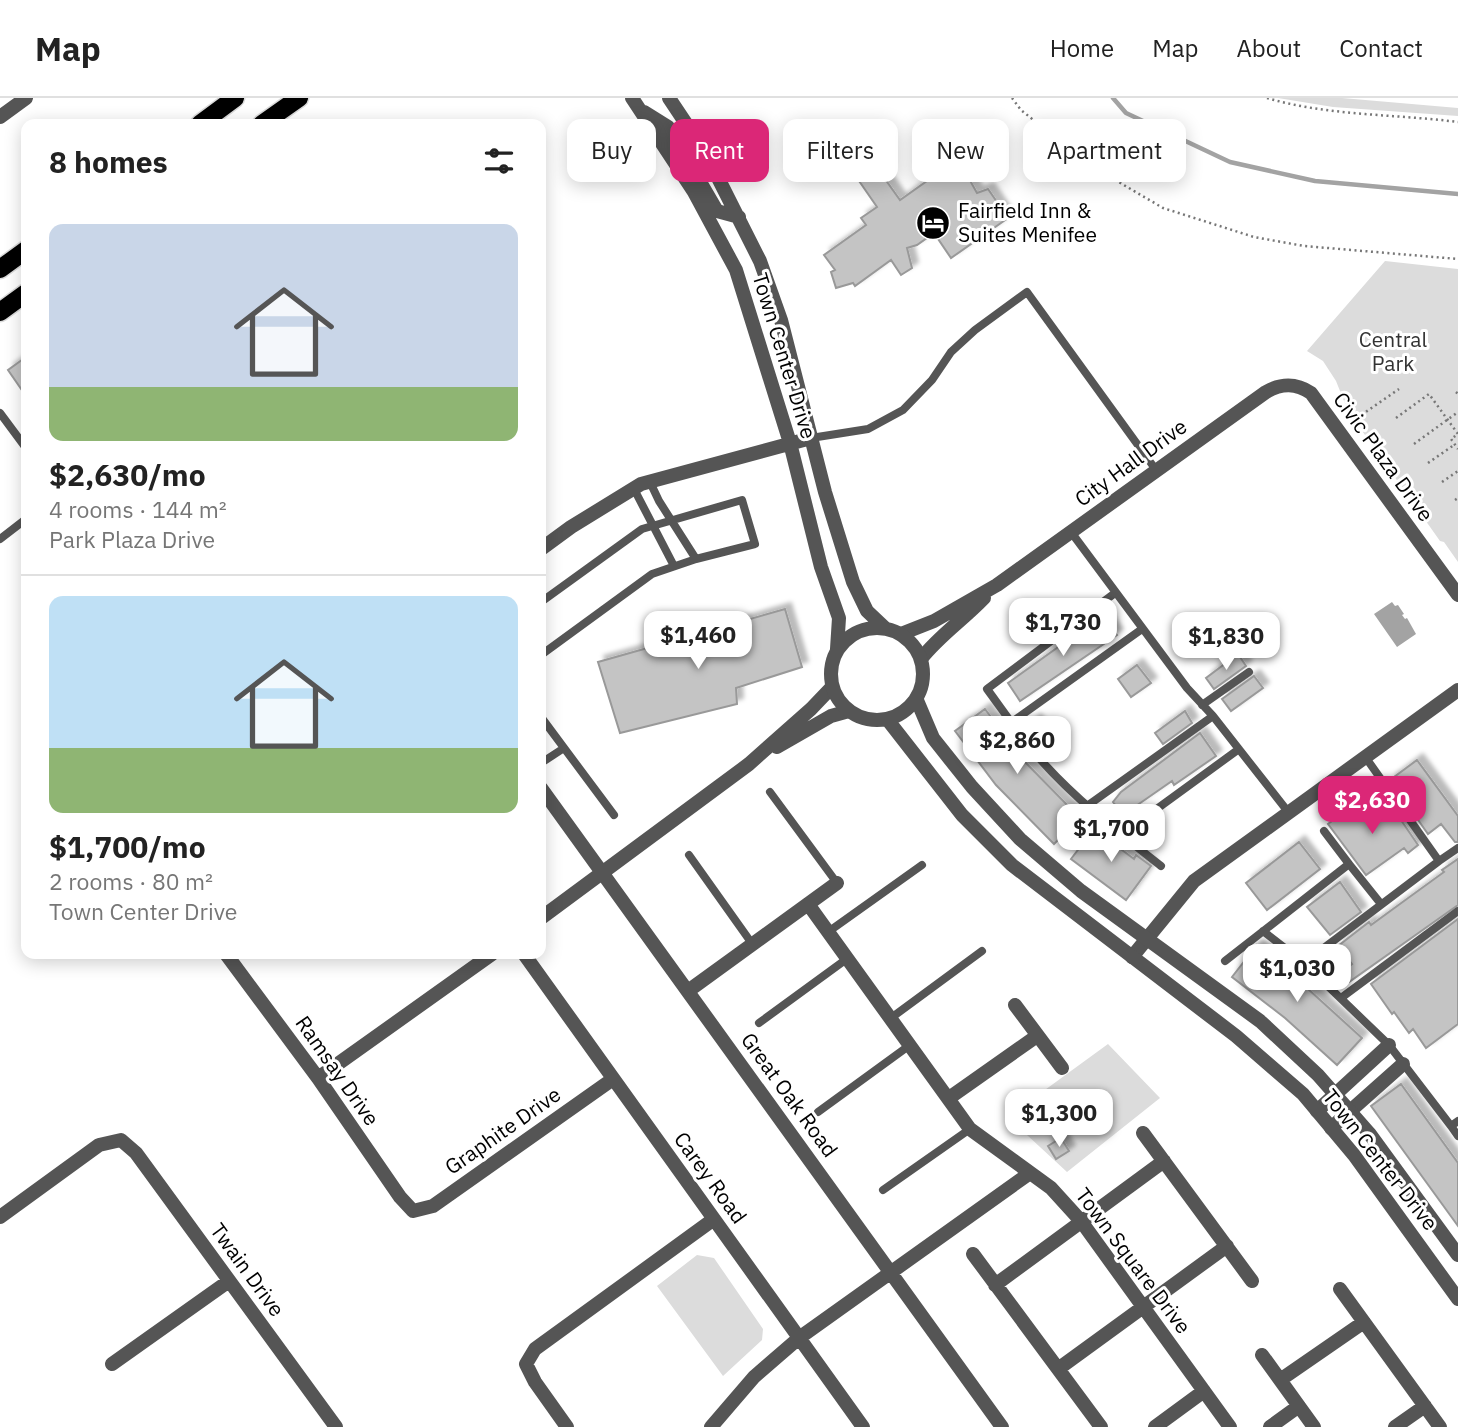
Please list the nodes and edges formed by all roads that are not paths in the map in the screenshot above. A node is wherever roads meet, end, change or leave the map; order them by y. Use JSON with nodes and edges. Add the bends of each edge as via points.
{"nodes":[{"id":1,"x":26,"y":98,"type":"edge"},
{"id":2,"x":235,"y":98,"type":"edge"},
{"id":3,"x":299,"y":98,"type":"edge"},
{"id":4,"x":668,"y":98,"type":"edge"},
{"id":5,"x":636,"y":104,"type":"edge"},
{"id":6,"x":0,"y":117,"type":"edge"},
{"id":7,"x":207,"y":119,"type":"edge"},
{"id":8,"x":269,"y":119,"type":"edge"},
{"id":9,"x":739,"y":217,"type":"junction"},
{"id":10,"x":21,"y":254,"type":"edge"},
{"id":11,"x":0,"y":269,"type":"edge"},
{"id":12,"x":21,"y":297,"type":"edge"},
{"id":13,"x":0,"y":312,"type":"edge"},
{"id":14,"x":1294,"y":385,"type":"joint"},
{"id":15,"x":0,"y":413,"type":"edge"},
{"id":16,"x":811,"y":438,"type":"junction"},
{"id":17,"x":21,"y":441,"type":"edge"},
{"id":18,"x":790,"y":443,"type":"junction"},
{"id":19,"x":1156,"y":470,"type":"junction"},
{"id":20,"x":650,"y":482,"type":"junction"},
{"id":21,"x":633,"y":488,"type":"junction"},
{"id":22,"x":672,"y":521,"type":"junction"},
{"id":23,"x":21,"y":523,"type":"edge"},
{"id":24,"x":652,"y":526,"type":"junction"},
{"id":25,"x":1071,"y":532,"type":"junction"},
{"id":26,"x":0,"y":539,"type":"edge"},
{"id":27,"x":546,"y":545,"type":"edge"},
{"id":28,"x":696,"y":559,"type":"junction"},
{"id":29,"x":674,"y":566,"type":"junction"},
{"id":30,"x":997,"y":585,"type":"junction"},
{"id":31,"x":1115,"y":593,"type":"junction"},
{"id":32,"x":1458,"y":595,"type":"edge"},
{"id":33,"x":546,"y":598,"type":"edge"},
{"id":34,"x":885,"y":628,"type":"junction"},
{"id":35,"x":1142,"y":629,"type":"junction"},
{"id":36,"x":901,"y":634,"type":"junction"},
{"id":37,"x":837,"y":649,"type":"junction"},
{"id":38,"x":546,"y":651,"type":"edge"},
{"id":39,"x":921,"y":659,"type":"junction"},
{"id":40,"x":1249,"y":672,"type":"dead end"},
{"id":41,"x":832,"y":687,"type":"junction"},
{"id":42,"x":1458,"y":690,"type":"edge"},
{"id":43,"x":916,"y":698,"type":"junction"},
{"id":44,"x":1202,"y":705,"type":"junction"},
{"id":45,"x":849,"y":711,"type":"junction"},
{"id":46,"x":1213,"y":716,"type":"junction"},
{"id":47,"x":887,"y":719,"type":"junction"},
{"id":48,"x":1012,"y":722,"type":"junction"},
{"id":49,"x":546,"y":724,"type":"edge"},
{"id":50,"x":564,"y":748,"type":"junction"},
{"id":51,"x":1239,"y":749,"type":"junction"},
{"id":52,"x":1366,"y":758,"type":"junction"},
{"id":53,"x":546,"y":760,"type":"edge"},
{"id":54,"x":749,"y":764,"type":"junction"},
{"id":55,"x":771,"y":792,"type":"dead end"},
{"id":56,"x":546,"y":795,"type":"edge"},
{"id":57,"x":1087,"y":806,"type":"junction"},
{"id":58,"x":1289,"y":813,"type":"junction"},
{"id":59,"x":614,"y":815,"type":"dead end"},
{"id":60,"x":1324,"y":831,"type":"dead end"},
{"id":61,"x":1121,"y":835,"type":"junction"},
{"id":62,"x":1458,"y":848,"type":"edge"},
{"id":63,"x":689,"y":855,"type":"dead end"},
{"id":64,"x":1439,"y":861,"type":"junction"},
{"id":65,"x":922,"y":864,"type":"dead end"},
{"id":66,"x":1349,"y":864,"type":"junction"},
{"id":67,"x":1161,"y":866,"type":"dead end"},
{"id":68,"x":603,"y":873,"type":"junction"},
{"id":69,"x":837,"y":883,"type":"joint"},
{"id":70,"x":1381,"y":904,"type":"junction"},
{"id":71,"x":808,"y":905,"type":"junction"},
{"id":72,"x":1458,"y":911,"type":"edge"},
{"id":73,"x":546,"y":914,"type":"edge"},
{"id":74,"x":1263,"y":931,"type":"junction"},
{"id":75,"x":828,"y":932,"type":"junction"},
{"id":76,"x":1146,"y":939,"type":"junction"},
{"id":77,"x":753,"y":945,"type":"junction"},
{"id":78,"x":982,"y":951,"type":"dead end"},
{"id":79,"x":1132,"y":957,"type":"junction"},
{"id":80,"x":848,"y":958,"type":"junction"},
{"id":81,"x":230,"y":959,"type":"edge"},
{"id":82,"x":485,"y":959,"type":"edge"},
{"id":83,"x":528,"y":959,"type":"edge"},
{"id":84,"x":1226,"y":961,"type":"dead end"},
{"id":85,"x":1304,"y":963,"type":"junction"},
{"id":86,"x":688,"y":991,"type":"junction"},
{"id":87,"x":1341,"y":998,"type":"junction"},
{"id":88,"x":1015,"y":1005,"type":"dead end"},
{"id":89,"x":891,"y":1018,"type":"junction"},
{"id":90,"x":759,"y":1023,"type":"dead end"},
{"id":91,"x":1037,"y":1036,"type":"junction"},
{"id":92,"x":910,"y":1045,"type":"junction"},
{"id":93,"x":1389,"y":1045,"type":"junction"},
{"id":94,"x":1403,"y":1064,"type":"junction"},
{"id":95,"x":1062,"y":1068,"type":"dead end"},
{"id":96,"x":318,"y":1079,"type":"junction"},
{"id":97,"x":613,"y":1079,"type":"junction"},
{"id":98,"x":1336,"y":1095,"type":"junction"},
{"id":99,"x":949,"y":1098,"type":"junction"},
{"id":100,"x":1317,"y":1111,"type":"junction"},
{"id":101,"x":1350,"y":1111,"type":"junction"},
{"id":102,"x":818,"y":1112,"type":"dead end"},
{"id":103,"x":1454,"y":1124,"type":"edge"},
{"id":104,"x":1331,"y":1128,"type":"junction"},
{"id":105,"x":971,"y":1129,"type":"junction"},
{"id":106,"x":1143,"y":1133,"type":"dead end"},
{"id":107,"x":1458,"y":1136,"type":"edge"},
{"id":108,"x":1164,"y":1161,"type":"junction"},
{"id":109,"x":1030,"y":1173,"type":"junction"},
{"id":110,"x":883,"y":1190,"type":"dead end"},
{"id":111,"x":414,"y":1211,"type":"joint"},
{"id":112,"x":0,"y":1217,"type":"edge"},
{"id":113,"x":714,"y":1219,"type":"junction"},
{"id":114,"x":1080,"y":1221,"type":"junction"},
{"id":115,"x":1227,"y":1247,"type":"junction"},
{"id":116,"x":973,"y":1254,"type":"dead end"},
{"id":117,"x":1458,"y":1255,"type":"edge"},
{"id":118,"x":890,"y":1272,"type":"junction"},
{"id":119,"x":229,"y":1281,"type":"junction"},
{"id":120,"x":1252,"y":1281,"type":"dead end"},
{"id":121,"x":995,"y":1284,"type":"junction"},
{"id":122,"x":1340,"y":1289,"type":"dead end"},
{"id":123,"x":1458,"y":1298,"type":"edge"},
{"id":124,"x":1144,"y":1307,"type":"junction"},
{"id":125,"x":1364,"y":1322,"type":"junction"},
{"id":126,"x":799,"y":1338,"type":"junction"},
{"id":127,"x":1262,"y":1355,"type":"dead end"},
{"id":128,"x":112,"y":1364,"type":"dead end"},
{"id":129,"x":1058,"y":1369,"type":"junction"},
{"id":130,"x":1280,"y":1380,"type":"junction"},
{"id":131,"x":1204,"y":1391,"type":"junction"},
{"id":132,"x":1299,"y":1406,"type":"junction"},
{"id":133,"x":1425,"y":1406,"type":"junction"},
{"id":134,"x":336,"y":1427,"type":"edge"},
{"id":135,"x":567,"y":1427,"type":"edge"},
{"id":136,"x":712,"y":1427,"type":"edge"},
{"id":137,"x":863,"y":1427,"type":"edge"},
{"id":138,"x":1002,"y":1427,"type":"edge"},
{"id":139,"x":1101,"y":1427,"type":"edge"},
{"id":140,"x":1155,"y":1427,"type":"edge"},
{"id":141,"x":1230,"y":1427,"type":"edge"},
{"id":142,"x":1270,"y":1427,"type":"edge"},
{"id":143,"x":1314,"y":1427,"type":"edge"},
{"id":144,"x":1395,"y":1427,"type":"edge"},
{"id":145,"x":1440,"y":1427,"type":"edge"}],
"edges":[{"from":1,"to":6,"type":"street"},
{"from":2,"to":7,"type":"main road"},
{"from":3,"to":8,"type":"main road"},
{"from":4,"to":9,"type":"street","name":"Town Center Drive","via":[[705,152]]},
{"from":5,"to":9,"type":"street","via":[[668,127],[717,211]]},
{"from":5,"to":18,"type":"street","name":"Town Center Drive","via":[[694,192],[736,270]]},
{"from":9,"to":16,"type":"street","name":"Town Center Drive","via":[[781,320]]},
{"from":10,"to":11,"type":"main road"},
{"from":12,"to":13,"type":"main road"},
{"from":14,"to":19,"type":"street","name":"City Hall Drive","via":[[1274,387]]},
{"from":14,"to":32,"type":"street","name":"Civic Plaza Drive","via":[[1311,393]]},
{"from":15,"to":17,"type":"lane"},
{"from":16,"to":18,"type":"street"},
{"from":16,"to":19,"type":"lane","via":[[869,429],[903,410],[951,352],[1027,292]]},
{"from":16,"to":34,"type":"street","name":"Town Center Drive","via":[[853,582],[867,611]]},
{"from":18,"to":20,"type":"street"},
{"from":18,"to":37,"type":"street","name":"Town Center Drive","via":[[821,567],[839,618]]},
{"from":19,"to":25,"type":"street","name":"City Hall Drive"},
{"from":20,"to":21,"type":"street"},
{"from":20,"to":22,"type":"lane"},
{"from":21,"to":24,"type":"lane"},
{"from":21,"to":27,"type":"street"},
{"from":22,"to":24,"type":"lane"},
{"from":22,"to":28,"type":"lane"},
{"from":22,"to":28,"type":"lane","via":[[743,500],[755,544]]},
{"from":23,"to":26,"type":"lane"},
{"from":24,"to":29,"type":"lane"},
{"from":24,"to":33,"type":"lane"},
{"from":25,"to":30,"type":"street","name":"City Hall Drive"},
{"from":25,"to":31,"type":"lane"},
{"from":28,"to":29,"type":"lane"},
{"from":29,"to":38,"type":"lane","via":[[652,574]]},
{"from":30,"to":36,"type":"street","name":"City Hall Drive"},
{"from":30,"to":39,"type":"street","name":"City Hall Drive"},
{"from":31,"to":35,"type":"lane"},
{"from":31,"to":48,"type":"lane","via":[[986,689]]},
{"from":34,"to":36,"type":"street","name":"Town Center Drive"},
{"from":34,"to":37,"type":"street","via":[[858,631]]},
{"from":35,"to":44,"type":"lane"},
{"from":35,"to":48,"type":"lane"},
{"from":36,"to":39,"type":"street"},
{"from":37,"to":41,"type":"street","name":"Town Center Drive","via":[[831,665]]},
{"from":39,"to":43,"type":"street","via":[[923,679]]},
{"from":40,"to":44,"type":"lane"},
{"from":41,"to":45,"type":"street"},
{"from":41,"to":54,"type":"street"},
{"from":42,"to":52,"type":"street"},
{"from":43,"to":47,"type":"street","via":[[907,709]]},
{"from":43,"to":76,"type":"street","name":"Town Center Drive","via":[[933,738],[1020,839]]},
{"from":44,"to":46,"type":"lane"},
{"from":45,"to":47,"type":"street","via":[[867,719]]},
{"from":45,"to":54,"type":"street","via":[[831,716]]},
{"from":46,"to":51,"type":"lane"},
{"from":46,"to":57,"type":"lane"},
{"from":47,"to":79,"type":"street","name":"Town Center Drive","via":[[962,815],[1012,865]]},
{"from":48,"to":57,"type":"lane","via":[[1039,758]]},
{"from":49,"to":50,"type":"lane"},
{"from":50,"to":53,"type":"lane"},
{"from":50,"to":59,"type":"lane"},
{"from":51,"to":58,"type":"lane"},
{"from":51,"to":61,"type":"lane"},
{"from":52,"to":58,"type":"street"},
{"from":52,"to":64,"type":"lane"},
{"from":54,"to":68,"type":"street"},
{"from":55,"to":69,"type":"lane"},
{"from":56,"to":68,"type":"street","name":"Great Oak Road"},
{"from":57,"to":61,"type":"lane"},
{"from":58,"to":76,"type":"street","via":[[1194,881]]},
{"from":60,"to":66,"type":"lane"},
{"from":61,"to":67,"type":"lane"},
{"from":62,"to":64,"type":"lane"},
{"from":63,"to":77,"type":"lane"},
{"from":64,"to":70,"type":"lane"},
{"from":65,"to":75,"type":"lane"},
{"from":66,"to":70,"type":"lane"},
{"from":66,"to":74,"type":"lane"},
{"from":68,"to":73,"type":"street"},
{"from":68,"to":86,"type":"street","name":"Great Oak Road"},
{"from":69,"to":71,"type":"street"},
{"from":70,"to":85,"type":"lane"},
{"from":71,"to":75,"type":"street","name":"Town Square Drive"},
{"from":71,"to":77,"type":"street"},
{"from":72,"to":87,"type":"lane"},
{"from":74,"to":84,"type":"lane"},
{"from":74,"to":85,"type":"lane"},
{"from":75,"to":80,"type":"street","name":"Town Square Drive"},
{"from":76,"to":79,"type":"street"},
{"from":76,"to":98,"type":"street","name":"Town Center Drive","via":[[1260,1021]]},
{"from":77,"to":86,"type":"street"},
{"from":78,"to":89,"type":"lane"},
{"from":79,"to":100,"type":"street","name":"Town Center Drive","via":[[1236,1036]]},
{"from":80,"to":89,"type":"street","name":"Town Square Drive"},
{"from":80,"to":90,"type":"lane"},
{"from":81,"to":96,"type":"street","name":"Ramsay Drive"},
{"from":82,"to":96,"type":"street"},
{"from":83,"to":97,"type":"street","name":"Carey Road"},
{"from":85,"to":87,"type":"lane"},
{"from":86,"to":118,"type":"street","name":"Great Oak Road"},
{"from":87,"to":93,"type":"lane"},
{"from":88,"to":91,"type":"street"},
{"from":89,"to":92,"type":"street","name":"Town Square Drive"},
{"from":91,"to":95,"type":"street"},
{"from":91,"to":99,"type":"street"},
{"from":92,"to":99,"type":"street","name":"Town Square Drive"},
{"from":92,"to":102,"type":"lane"},
{"from":93,"to":94,"type":"lane"},
{"from":93,"to":98,"type":"street"},
{"from":94,"to":101,"type":"street"},
{"from":94,"to":103,"type":"lane"},
{"from":96,"to":111,"type":"street","name":"Ramsay Drive"},
{"from":97,"to":111,"type":"street","name":"Graphite Drive","via":[[433,1206]]},
{"from":97,"to":113,"type":"street","name":"Carey Road"},
{"from":98,"to":100,"type":"street"},
{"from":98,"to":101,"type":"street","name":"Town Center Drive"},
{"from":99,"to":105,"type":"street","name":"Town Square Drive"},
{"from":100,"to":104,"type":"street","name":"Town Center Drive"},
{"from":101,"to":104,"type":"street"},
{"from":101,"to":117,"type":"street","name":"Town Center Drive"},
{"from":103,"to":107,"type":"lane"},
{"from":104,"to":123,"type":"street","name":"Town Center Drive"},
{"from":105,"to":109,"type":"street","name":"Town Square Drive"},
{"from":105,"to":110,"type":"lane"},
{"from":106,"to":108,"type":"street"},
{"from":108,"to":114,"type":"street"},
{"from":108,"to":115,"type":"street"},
{"from":109,"to":114,"type":"street","name":"Town Square Drive","via":[[1051,1188]]},
{"from":109,"to":118,"type":"street"},
{"from":112,"to":119,"type":"street","name":"Twain Drive","via":[[99,1145],[121,1140],[136,1153]]},
{"from":113,"to":126,"type":"street","name":"Carey Road"},
{"from":113,"to":135,"type":"street","via":[[535,1349],[526,1364]]},
{"from":114,"to":121,"type":"street"},
{"from":114,"to":124,"type":"street","name":"Town Square Drive"},
{"from":115,"to":120,"type":"street"},
{"from":115,"to":124,"type":"street"},
{"from":116,"to":121,"type":"street"},
{"from":118,"to":126,"type":"street"},
{"from":118,"to":138,"type":"street","name":"Great Oak Road"},
{"from":119,"to":128,"type":"street"},
{"from":119,"to":134,"type":"street","name":"Twain Drive"},
{"from":121,"to":129,"type":"street"},
{"from":122,"to":125,"type":"street"},
{"from":124,"to":129,"type":"street"},
{"from":124,"to":131,"type":"street","name":"Town Square Drive"},
{"from":125,"to":130,"type":"street"},
{"from":125,"to":133,"type":"street"},
{"from":126,"to":136,"type":"street","via":[[754,1377]]},
{"from":126,"to":137,"type":"street","name":"Carey Road"},
{"from":127,"to":130,"type":"street"},
{"from":129,"to":139,"type":"street"},
{"from":130,"to":132,"type":"street"},
{"from":131,"to":140,"type":"street"},
{"from":131,"to":141,"type":"street","name":"Town Square Drive"},
{"from":132,"to":142,"type":"street"},
{"from":132,"to":143,"type":"street"},
{"from":133,"to":144,"type":"street"},
{"from":133,"to":145,"type":"street"}]}
